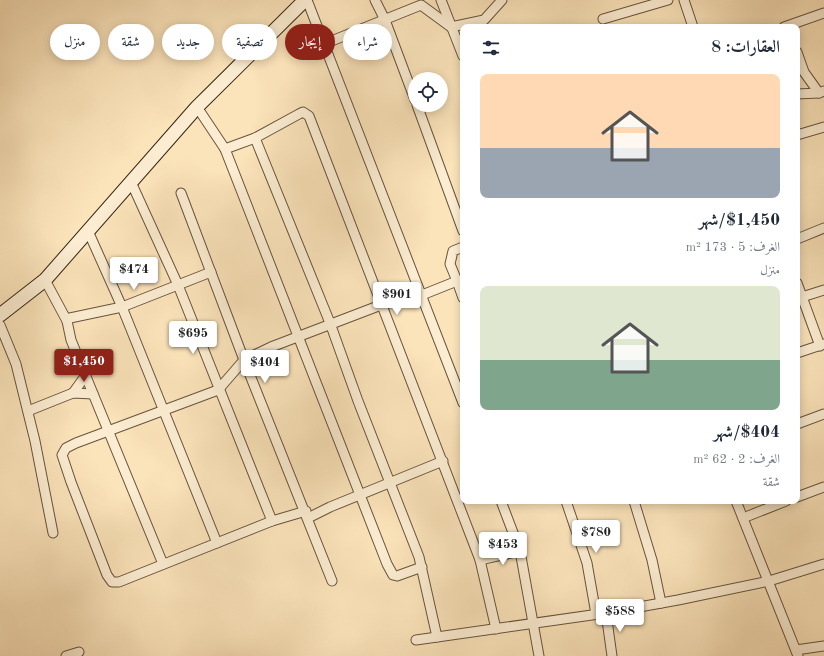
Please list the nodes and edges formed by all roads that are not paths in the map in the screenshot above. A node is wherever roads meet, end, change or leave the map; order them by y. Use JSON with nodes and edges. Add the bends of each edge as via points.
{"nodes":[{"id":1,"x":306,"y":0,"type":"edge"},
{"id":2,"x":375,"y":0,"type":"edge"},
{"id":3,"x":441,"y":0,"type":"edge"},
{"id":4,"x":502,"y":0,"type":"edge"},
{"id":5,"x":668,"y":0,"type":"edge"},
{"id":6,"x":684,"y":0,"type":"edge"},
{"id":7,"x":824,"y":13,"type":"edge"},
{"id":8,"x":603,"y":19,"type":"dead end"},
{"id":9,"x":385,"y":20,"type":"junction"},
{"id":10,"x":316,"y":24,"type":"edge"},
{"id":11,"x":465,"y":24,"type":"edge"},
{"id":12,"x":692,"y":24,"type":"edge"},
{"id":13,"x":795,"y":24,"type":"edge"},
{"id":14,"x":460,"y":25,"type":"edge"},
{"id":15,"x":451,"y":27,"type":"junction"},
{"id":16,"x":335,"y":40,"type":"edge"},
{"id":17,"x":460,"y":49,"type":"edge"},
{"id":18,"x":330,"y":60,"type":"edge"},
{"id":19,"x":800,"y":61,"type":"edge"},
{"id":20,"x":408,"y":81,"type":"edge"},
{"id":21,"x":821,"y":92,"type":"edge"},
{"id":22,"x":800,"y":94,"type":"edge"},
{"id":23,"x":197,"y":107,"type":"junction"},
{"id":24,"x":420,"y":112,"type":"edge"},
{"id":25,"x":824,"y":127,"type":"edge"},
{"id":26,"x":800,"y":134,"type":"edge"},
{"id":27,"x":255,"y":138,"type":"junction"},
{"id":28,"x":224,"y":149,"type":"junction"},
{"id":29,"x":131,"y":182,"type":"junction"},
{"id":30,"x":180,"y":194,"type":"dead end"},
{"id":31,"x":460,"y":223,"type":"edge"},
{"id":32,"x":824,"y":228,"type":"edge"},
{"id":33,"x":88,"y":231,"type":"junction"},
{"id":34,"x":800,"y":238,"type":"edge"},
{"id":35,"x":460,"y":248,"type":"edge"},
{"id":36,"x":211,"y":272,"type":"junction"},
{"id":37,"x":45,"y":280,"type":"junction"},
{"id":38,"x":457,"y":281,"type":"junction"},
{"id":39,"x":178,"y":285,"type":"junction"},
{"id":40,"x":460,"y":290,"type":"edge"},
{"id":41,"x":824,"y":290,"type":"edge"},
{"id":42,"x":800,"y":291,"type":"edge"},
{"id":43,"x":422,"y":295,"type":"junction"},
{"id":44,"x":802,"y":297,"type":"junction"},
{"id":45,"x":381,"y":304,"type":"junction"},
{"id":46,"x":122,"y":307,"type":"junction"},
{"id":47,"x":0,"y":315,"type":"edge"},
{"id":48,"x":67,"y":321,"type":"junction"},
{"id":49,"x":330,"y":323,"type":"junction"},
{"id":50,"x":0,"y":325,"type":"edge"},
{"id":51,"x":298,"y":337,"type":"junction"},
{"id":52,"x":822,"y":345,"type":"edge"},
{"id":53,"x":800,"y":352,"type":"edge"},
{"id":54,"x":244,"y":360,"type":"junction"},
{"id":55,"x":86,"y":375,"type":"junction"},
{"id":56,"x":218,"y":390,"type":"junction"},
{"id":57,"x":73,"y":393,"type":"junction"},
{"id":58,"x":94,"y":394,"type":"junction"},
{"id":59,"x":460,"y":395,"type":"edge"},
{"id":60,"x":164,"y":410,"type":"junction"},
{"id":61,"x":28,"y":411,"type":"junction"},
{"id":62,"x":824,"y":414,"type":"edge"},
{"id":63,"x":800,"y":423,"type":"edge"},
{"id":64,"x":108,"y":431,"type":"junction"},
{"id":65,"x":443,"y":461,"type":"junction"},
{"id":66,"x":390,"y":483,"type":"junction"},
{"id":67,"x":824,"y":487,"type":"edge"},
{"id":68,"x":359,"y":495,"type":"junction"},
{"id":69,"x":800,"y":496,"type":"edge"},
{"id":70,"x":502,"y":504,"type":"edge"},
{"id":71,"x":567,"y":504,"type":"edge"},
{"id":72,"x":635,"y":504,"type":"edge"},
{"id":73,"x":737,"y":504,"type":"edge"},
{"id":74,"x":778,"y":504,"type":"edge"},
{"id":75,"x":307,"y":514,"type":"junction"},
{"id":76,"x":743,"y":518,"type":"junction"},
{"id":77,"x":272,"y":521,"type":"junction"},
{"id":78,"x":53,"y":533,"type":"dead end"},
{"id":79,"x":217,"y":543,"type":"junction"},
{"id":80,"x":520,"y":550,"type":"junction"},
{"id":81,"x":480,"y":560,"type":"junction"},
{"id":82,"x":163,"y":564,"type":"junction"},
{"id":83,"x":824,"y":564,"type":"edge"},
{"id":84,"x":422,"y":567,"type":"junction"},
{"id":85,"x":332,"y":581,"type":"dead end"},
{"id":86,"x":769,"y":581,"type":"junction"},
{"id":87,"x":661,"y":604,"type":"junction"},
{"id":88,"x":606,"y":613,"type":"junction"},
{"id":89,"x":596,"y":614,"type":"junction"},
{"id":90,"x":534,"y":624,"type":"junction"},
{"id":91,"x":496,"y":629,"type":"junction"},
{"id":92,"x":437,"y":637,"type":"junction"},
{"id":93,"x":416,"y":640,"type":"dead end"},
{"id":94,"x":824,"y":646,"type":"edge"},
{"id":95,"x":79,"y":652,"type":"dead end"},
{"id":96,"x":797,"y":654,"type":"edge"},
{"id":97,"x":66,"y":656,"type":"edge"},
{"id":98,"x":539,"y":656,"type":"edge"},
{"id":99,"x":612,"y":656,"type":"edge"}],
"edges":[{"from":1,"to":10,"type":"street"},
{"from":1,"to":23,"type":"street"},
{"from":2,"to":9,"type":"street"},
{"from":3,"to":15,"type":"street"},
{"from":4,"to":11,"type":"street","via":[[484,20]]},
{"from":5,"to":8,"type":"street"},
{"from":6,"to":12,"type":"street"},
{"from":7,"to":13,"type":"street"},
{"from":9,"to":15,"type":"street","via":[[421,5]]},
{"from":9,"to":16,"type":"street"},
{"from":9,"to":20,"type":"street"},
{"from":14,"to":15,"type":"street"},
{"from":15,"to":17,"type":"street"},
{"from":18,"to":43,"type":"street"},
{"from":19,"to":21,"type":"street","via":[[804,72]]},
{"from":21,"to":22,"type":"street"},
{"from":23,"to":28,"type":"street"},
{"from":23,"to":29,"type":"street"},
{"from":24,"to":31,"type":"street"},
{"from":25,"to":26,"type":"street"},
{"from":27,"to":28,"type":"street"},
{"from":27,"to":45,"type":"street","via":[[303,112],[309,116]]},
{"from":27,"to":49,"type":"street"},
{"from":28,"to":51,"type":"street"},
{"from":29,"to":33,"type":"street"},
{"from":29,"to":39,"type":"street"},
{"from":30,"to":36,"type":"street"},
{"from":32,"to":34,"type":"street"},
{"from":33,"to":37,"type":"street"},
{"from":33,"to":46,"type":"street"},
{"from":35,"to":38,"type":"street","via":[[450,255],[450,264]]},
{"from":36,"to":39,"type":"street"},
{"from":36,"to":54,"type":"street"},
{"from":37,"to":47,"type":"street"},
{"from":37,"to":48,"type":"street"},
{"from":38,"to":40,"type":"street"},
{"from":38,"to":43,"type":"street"},
{"from":39,"to":46,"type":"street"},
{"from":39,"to":56,"type":"street"},
{"from":41,"to":44,"type":"street"},
{"from":42,"to":44,"type":"street"},
{"from":43,"to":45,"type":"street"},
{"from":43,"to":59,"type":"street"},
{"from":44,"to":52,"type":"street"},
{"from":45,"to":49,"type":"street"},
{"from":45,"to":65,"type":"street"},
{"from":46,"to":48,"type":"street","via":[[70,318]]},
{"from":46,"to":60,"type":"street"},
{"from":48,"to":55,"type":"street","via":[[71,340]]},
{"from":49,"to":51,"type":"street"},
{"from":49,"to":66,"type":"street"},
{"from":50,"to":61,"type":"street","via":[[16,364]]},
{"from":51,"to":54,"type":"street"},
{"from":51,"to":68,"type":"street"},
{"from":52,"to":53,"type":"street"},
{"from":54,"to":56,"type":"street"},
{"from":54,"to":75,"type":"street"},
{"from":55,"to":57,"type":"street"},
{"from":55,"to":58,"type":"street"},
{"from":56,"to":60,"type":"street"},
{"from":56,"to":77,"type":"street"},
{"from":57,"to":58,"type":"street"},
{"from":57,"to":61,"type":"street"},
{"from":58,"to":64,"type":"street"},
{"from":60,"to":64,"type":"street"},
{"from":60,"to":79,"type":"street"},
{"from":61,"to":78,"type":"street"},
{"from":62,"to":63,"type":"street"},
{"from":64,"to":82,"type":"street"},
{"from":64,"to":82,"type":"street","via":[[66,448],[62,455],[107,576],[116,583]]},
{"from":65,"to":66,"type":"street"},
{"from":65,"to":81,"type":"street"},
{"from":66,"to":68,"type":"street"},
{"from":66,"to":84,"type":"street"},
{"from":67,"to":69,"type":"street"},
{"from":68,"to":75,"type":"street"},
{"from":68,"to":84,"type":"street","via":[[393,575],[404,575]]},
{"from":70,"to":80,"type":"street"},
{"from":71,"to":89,"type":"street","via":[[587,563]]},
{"from":72,"to":87,"type":"street","via":[[652,560]]},
{"from":73,"to":76,"type":"street"},
{"from":74,"to":76,"type":"street"},
{"from":75,"to":77,"type":"street"},
{"from":75,"to":85,"type":"street"},
{"from":76,"to":86,"type":"street"},
{"from":77,"to":79,"type":"street"},
{"from":79,"to":82,"type":"street"},
{"from":80,"to":81,"type":"street"},
{"from":80,"to":90,"type":"street"},
{"from":81,"to":91,"type":"street"},
{"from":83,"to":86,"type":"street"},
{"from":84,"to":92,"type":"street"},
{"from":86,"to":87,"type":"street"},
{"from":86,"to":96,"type":"street"},
{"from":87,"to":88,"type":"street"},
{"from":88,"to":89,"type":"street"},
{"from":88,"to":99,"type":"street"},
{"from":89,"to":90,"type":"street"},
{"from":90,"to":91,"type":"street"},
{"from":90,"to":98,"type":"street"},
{"from":91,"to":92,"type":"street"},
{"from":92,"to":93,"type":"street"},
{"from":94,"to":96,"type":"street"},
{"from":95,"to":97,"type":"street"}]}
